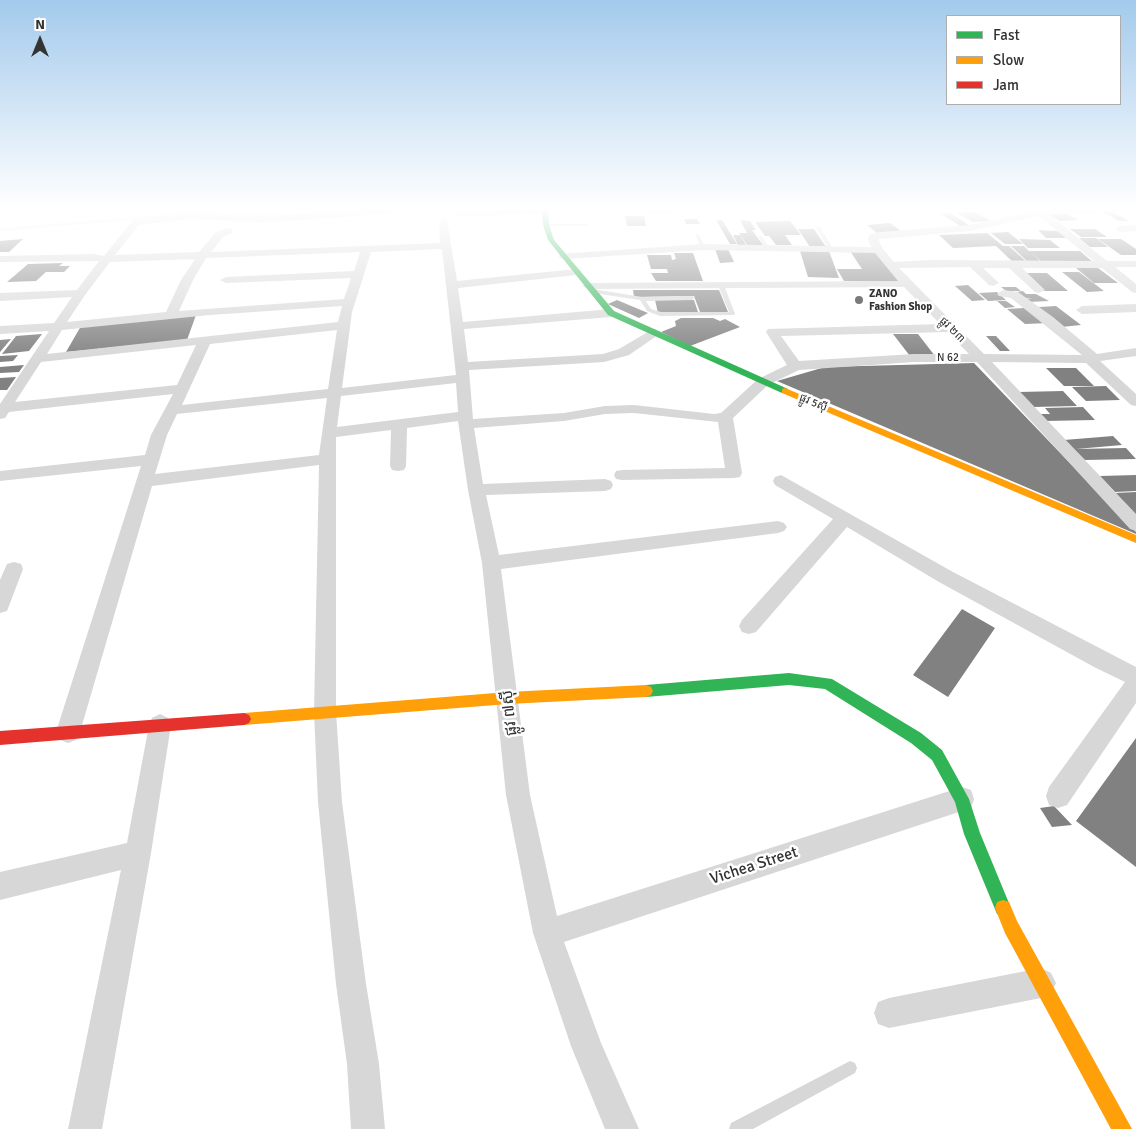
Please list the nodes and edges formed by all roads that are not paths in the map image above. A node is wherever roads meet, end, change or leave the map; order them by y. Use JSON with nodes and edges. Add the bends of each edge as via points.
{"nodes":[{"id":1,"x":105,"y":259,"type":"edge"},
{"id":2,"x":200,"y":260,"type":"edge"},
{"id":3,"x":207,"y":260,"type":"edge"},
{"id":4,"x":313,"y":260,"type":"edge"},
{"id":5,"x":363,"y":260,"type":"edge"},
{"id":6,"x":449,"y":260,"type":"edge"},
{"id":7,"x":567,"y":260,"type":"edge"},
{"id":8,"x":886,"y":260,"type":"edge"},
{"id":9,"x":1098,"y":260,"type":"edge"},
{"id":10,"x":974,"y":264,"type":"junction"},
{"id":11,"x":1136,"y":264,"type":"edge"},
{"id":12,"x":891,"y":265,"type":"junction"},
{"id":13,"x":1012,"y":265,"type":"junction"},
{"id":14,"x":1104,"y":265,"type":"junction"},
{"id":15,"x":576,"y":272,"type":"junction"},
{"id":16,"x":358,"y":274,"type":"junction"},
{"id":17,"x":230,"y":275,"type":"junction"},
{"id":18,"x":993,"y":283,"type":"dead end"},
{"id":19,"x":452,"y":284,"type":"junction"},
{"id":20,"x":907,"y":284,"type":"junction"},
{"id":21,"x":721,"y":285,"type":"junction"},
{"id":22,"x":590,"y":288,"type":"junction"},
{"id":23,"x":1039,"y":290,"type":"dead end"},
{"id":24,"x":1136,"y":290,"type":"edge"},
{"id":25,"x":80,"y":293,"type":"junction"},
{"id":26,"x":1003,"y":294,"type":"dead end"},
{"id":27,"x":0,"y":297,"type":"edge"},
{"id":28,"x":692,"y":298,"type":"dead end"},
{"id":29,"x":642,"y":299,"type":"junction"},
{"id":30,"x":349,"y":302,"type":"junction"},
{"id":31,"x":1136,"y":308,"type":"edge"},
{"id":32,"x":1082,"y":310,"type":"dead end"},
{"id":33,"x":210,"y":311,"type":"junction"},
{"id":34,"x":611,"y":313,"type":"junction"},
{"id":35,"x":171,"y":314,"type":"junction"},
{"id":36,"x":344,"y":325,"type":"junction"},
{"id":37,"x":457,"y":326,"type":"junction"},
{"id":38,"x":57,"y":327,"type":"junction"},
{"id":39,"x":951,"y":328,"type":"junction"},
{"id":40,"x":0,"y":330,"type":"edge"},
{"id":41,"x":655,"y":333,"type":"junction"},
{"id":42,"x":204,"y":342,"type":"junction"},
{"id":43,"x":1136,"y":352,"type":"edge"},
{"id":44,"x":36,"y":359,"type":"junction"},
{"id":45,"x":981,"y":359,"type":"junction"},
{"id":46,"x":1092,"y":359,"type":"junction"},
{"id":47,"x":795,"y":366,"type":"junction"},
{"id":48,"x":462,"y":372,"type":"junction"},
{"id":49,"x":764,"y":382,"type":"junction"},
{"id":50,"x":182,"y":390,"type":"junction"},
{"id":51,"x":334,"y":392,"type":"junction"},
{"id":52,"x":1136,"y":402,"type":"edge"},
{"id":53,"x":171,"y":410,"type":"junction"},
{"id":54,"x":2,"y":411,"type":"edge"},
{"id":55,"x":725,"y":417,"type":"junction"},
{"id":56,"x":466,"y":420,"type":"junction"},
{"id":57,"x":399,"y":424,"type":"junction"},
{"id":58,"x":329,"y":433,"type":"junction"},
{"id":59,"x":150,"y":460,"type":"junction"},
{"id":60,"x":327,"y":460,"type":"junction"},
{"id":61,"x":398,"y":466,"type":"dead end"},
{"id":62,"x":622,"y":475,"type":"dead end"},
{"id":63,"x":0,"y":476,"type":"edge"},
{"id":64,"x":144,"y":481,"type":"junction"},
{"id":65,"x":781,"y":481,"type":"dead end"},
{"id":66,"x":605,"y":485,"type":"dead end"},
{"id":67,"x":476,"y":490,"type":"junction"},
{"id":68,"x":845,"y":518,"type":"junction"},
{"id":69,"x":1136,"y":525,"type":"edge"},
{"id":70,"x":778,"y":527,"type":"dead end"},
{"id":71,"x":1136,"y":539,"type":"edge"},
{"id":72,"x":491,"y":563,"type":"junction"},
{"id":73,"x":14,"y":570,"type":"dead end"},
{"id":74,"x":0,"y":605,"type":"edge"},
{"id":75,"x":748,"y":626,"type":"dead end"},
{"id":76,"x":1136,"y":677,"type":"edge"},
{"id":77,"x":1136,"y":685,"type":"edge"},
{"id":78,"x":508,"y":698,"type":"junction"},
{"id":79,"x":325,"y":712,"type":"junction"},
{"id":80,"x":160,"y":725,"type":"junction"},
{"id":81,"x":68,"y":732,"type":"junction"},
{"id":82,"x":0,"y":738,"type":"edge"},
{"id":83,"x":1058,"y":796,"type":"dead end"},
{"id":84,"x":962,"y":799,"type":"junction"},
{"id":85,"x":138,"y":853,"type":"junction"},
{"id":86,"x":0,"y":886,"type":"edge"},
{"id":87,"x":547,"y":933,"type":"junction"},
{"id":88,"x":1041,"y":982,"type":"junction"},
{"id":89,"x":889,"y":1014,"type":"dead end"},
{"id":90,"x":850,"y":1068,"type":"dead end"},
{"id":91,"x":85,"y":1129,"type":"edge"},
{"id":92,"x":368,"y":1129,"type":"edge"},
{"id":93,"x":622,"y":1129,"type":"edge"},
{"id":94,"x":737,"y":1129,"type":"edge"},
{"id":95,"x":1122,"y":1129,"type":"edge"}],
"edges":[{"from":1,"to":25,"type":"street"},
{"from":2,"to":35,"type":"street","via":[[186,280]]},
{"from":3,"to":17,"type":"street"},
{"from":4,"to":17,"type":"street"},
{"from":5,"to":16,"type":"street"},
{"from":6,"to":19,"type":"street","name":"ផ្លូវ ៧ស៊ី"},
{"from":7,"to":15,"type":"street","name":"ផ្លូវ 5ស៊ី"},
{"from":8,"to":12,"type":"street","name":"ផ្លូវ ២៣"},
{"from":9,"to":14,"type":"street"},
{"from":10,"to":12,"type":"street"},
{"from":10,"to":13,"type":"street"},
{"from":10,"to":18,"type":"street"},
{"from":11,"to":14,"type":"street"},
{"from":12,"to":20,"type":"street","name":"ផ្លូវ ២៣"},
{"from":13,"to":14,"type":"street"},
{"from":13,"to":23,"type":"street"},
{"from":14,"to":24,"type":"street"},
{"from":15,"to":19,"type":"street"},
{"from":15,"to":22,"type":"street","name":"ផ្លូវ 5ស៊ី"},
{"from":16,"to":17,"type":"street"},
{"from":16,"to":30,"type":"street"},
{"from":17,"to":33,"type":"street"},
{"from":19,"to":37,"type":"street","name":"ផ្លូវ ៧ស៊ី"},
{"from":20,"to":21,"type":"street"},
{"from":20,"to":39,"type":"street","name":"ផ្លូវ ២៣"},
{"from":21,"to":22,"type":"street"},
{"from":21,"to":29,"type":"lane","via":[[732,314],[660,314],[649,310]]},
{"from":22,"to":29,"type":"lane"},
{"from":22,"to":34,"type":"street","name":"ផ្លូវ 5ស៊ី"},
{"from":25,"to":27,"type":"street"},
{"from":25,"to":38,"type":"street"},
{"from":26,"to":46,"type":"street","via":[[1014,294],[1050,320]]},
{"from":28,"to":29,"type":"lane"},
{"from":30,"to":33,"type":"street"},
{"from":30,"to":36,"type":"street"},
{"from":31,"to":32,"type":"street"},
{"from":33,"to":35,"type":"street"},
{"from":34,"to":37,"type":"street"},
{"from":34,"to":41,"type":"street","name":"ផ្លូវ 5ស៊ី"},
{"from":35,"to":38,"type":"street"},
{"from":36,"to":42,"type":"street"},
{"from":36,"to":51,"type":"street"},
{"from":37,"to":48,"type":"street","name":"ផ្លូវ ៧ស៊ី"},
{"from":38,"to":40,"type":"street"},
{"from":38,"to":44,"type":"street"},
{"from":39,"to":45,"type":"street","name":"ផ្លូវ ២៣"},
{"from":39,"to":47,"type":"street","via":[[772,332]]},
{"from":41,"to":48,"type":"street","via":[[624,352],[604,358]]},
{"from":41,"to":49,"type":"street","name":"ផ្លូវ 5ស៊ី"},
{"from":42,"to":44,"type":"street"},
{"from":42,"to":50,"type":"street"},
{"from":43,"to":46,"type":"street","name":"N 62"},
{"from":44,"to":54,"type":"street"},
{"from":45,"to":46,"type":"street","name":"N 62"},
{"from":45,"to":47,"type":"street","name":"N 62","via":[[861,360]]},
{"from":45,"to":69,"type":"street","name":"ផ្លូវ ២៣"},
{"from":46,"to":52,"type":"street"},
{"from":47,"to":49,"type":"street","name":"N 62"},
{"from":48,"to":51,"type":"street"},
{"from":48,"to":56,"type":"street","name":"ផ្លូវ ៧ស៊ី"},
{"from":49,"to":55,"type":"street","name":"N 62"},
{"from":49,"to":71,"type":"street","name":"ផ្លូវ 5ស៊ី"},
{"from":50,"to":53,"type":"street"},
{"from":50,"to":54,"type":"street"},
{"from":51,"to":53,"type":"street"},
{"from":51,"to":58,"type":"street"},
{"from":53,"to":59,"type":"street"},
{"from":55,"to":56,"type":"street","via":[[634,409],[518,421]]},
{"from":55,"to":62,"type":"street","via":[[734,473]]},
{"from":56,"to":57,"type":"street"},
{"from":56,"to":67,"type":"street","name":"ផ្លូវ ៧ស៊ី"},
{"from":57,"to":58,"type":"street"},
{"from":57,"to":61,"type":"street"},
{"from":58,"to":60,"type":"street"},
{"from":59,"to":63,"type":"street"},
{"from":59,"to":64,"type":"street"},
{"from":60,"to":64,"type":"street"},
{"from":60,"to":79,"type":"street"},
{"from":64,"to":81,"type":"street"},
{"from":65,"to":68,"type":"street"},
{"from":66,"to":67,"type":"street"},
{"from":67,"to":72,"type":"street","name":"ផ្លូវ ៧ស៊ី"},
{"from":68,"to":75,"type":"street"},
{"from":68,"to":76,"type":"street","via":[[946,577]]},
{"from":70,"to":72,"type":"street"},
{"from":72,"to":78,"type":"street","name":"ផ្លូវ ៧ស៊ី"},
{"from":73,"to":74,"type":"street"},
{"from":77,"to":83,"type":"street"},
{"from":78,"to":79,"type":"street"},
{"from":78,"to":84,"type":"street","via":[[676,690],[789,679],[827,683],[916,738],[937,755]]},
{"from":78,"to":87,"type":"street","name":"ផ្លូវ ៧ស៊ី","via":[[518,795]]},
{"from":79,"to":80,"type":"street"},
{"from":79,"to":92,"type":"street","via":[[330,802]]},
{"from":80,"to":81,"type":"street"},
{"from":80,"to":85,"type":"street"},
{"from":81,"to":82,"type":"street"},
{"from":84,"to":87,"type":"street","name":"Vichea Street"},
{"from":84,"to":88,"type":"street","via":[[992,884]]},
{"from":85,"to":86,"type":"street"},
{"from":85,"to":91,"type":"street"},
{"from":87,"to":93,"type":"street","name":"ផ្លូវ ៧ស៊ី","via":[[587,1046]]},
{"from":88,"to":89,"type":"street"},
{"from":88,"to":95,"type":"street"},
{"from":90,"to":94,"type":"lane"}]}
